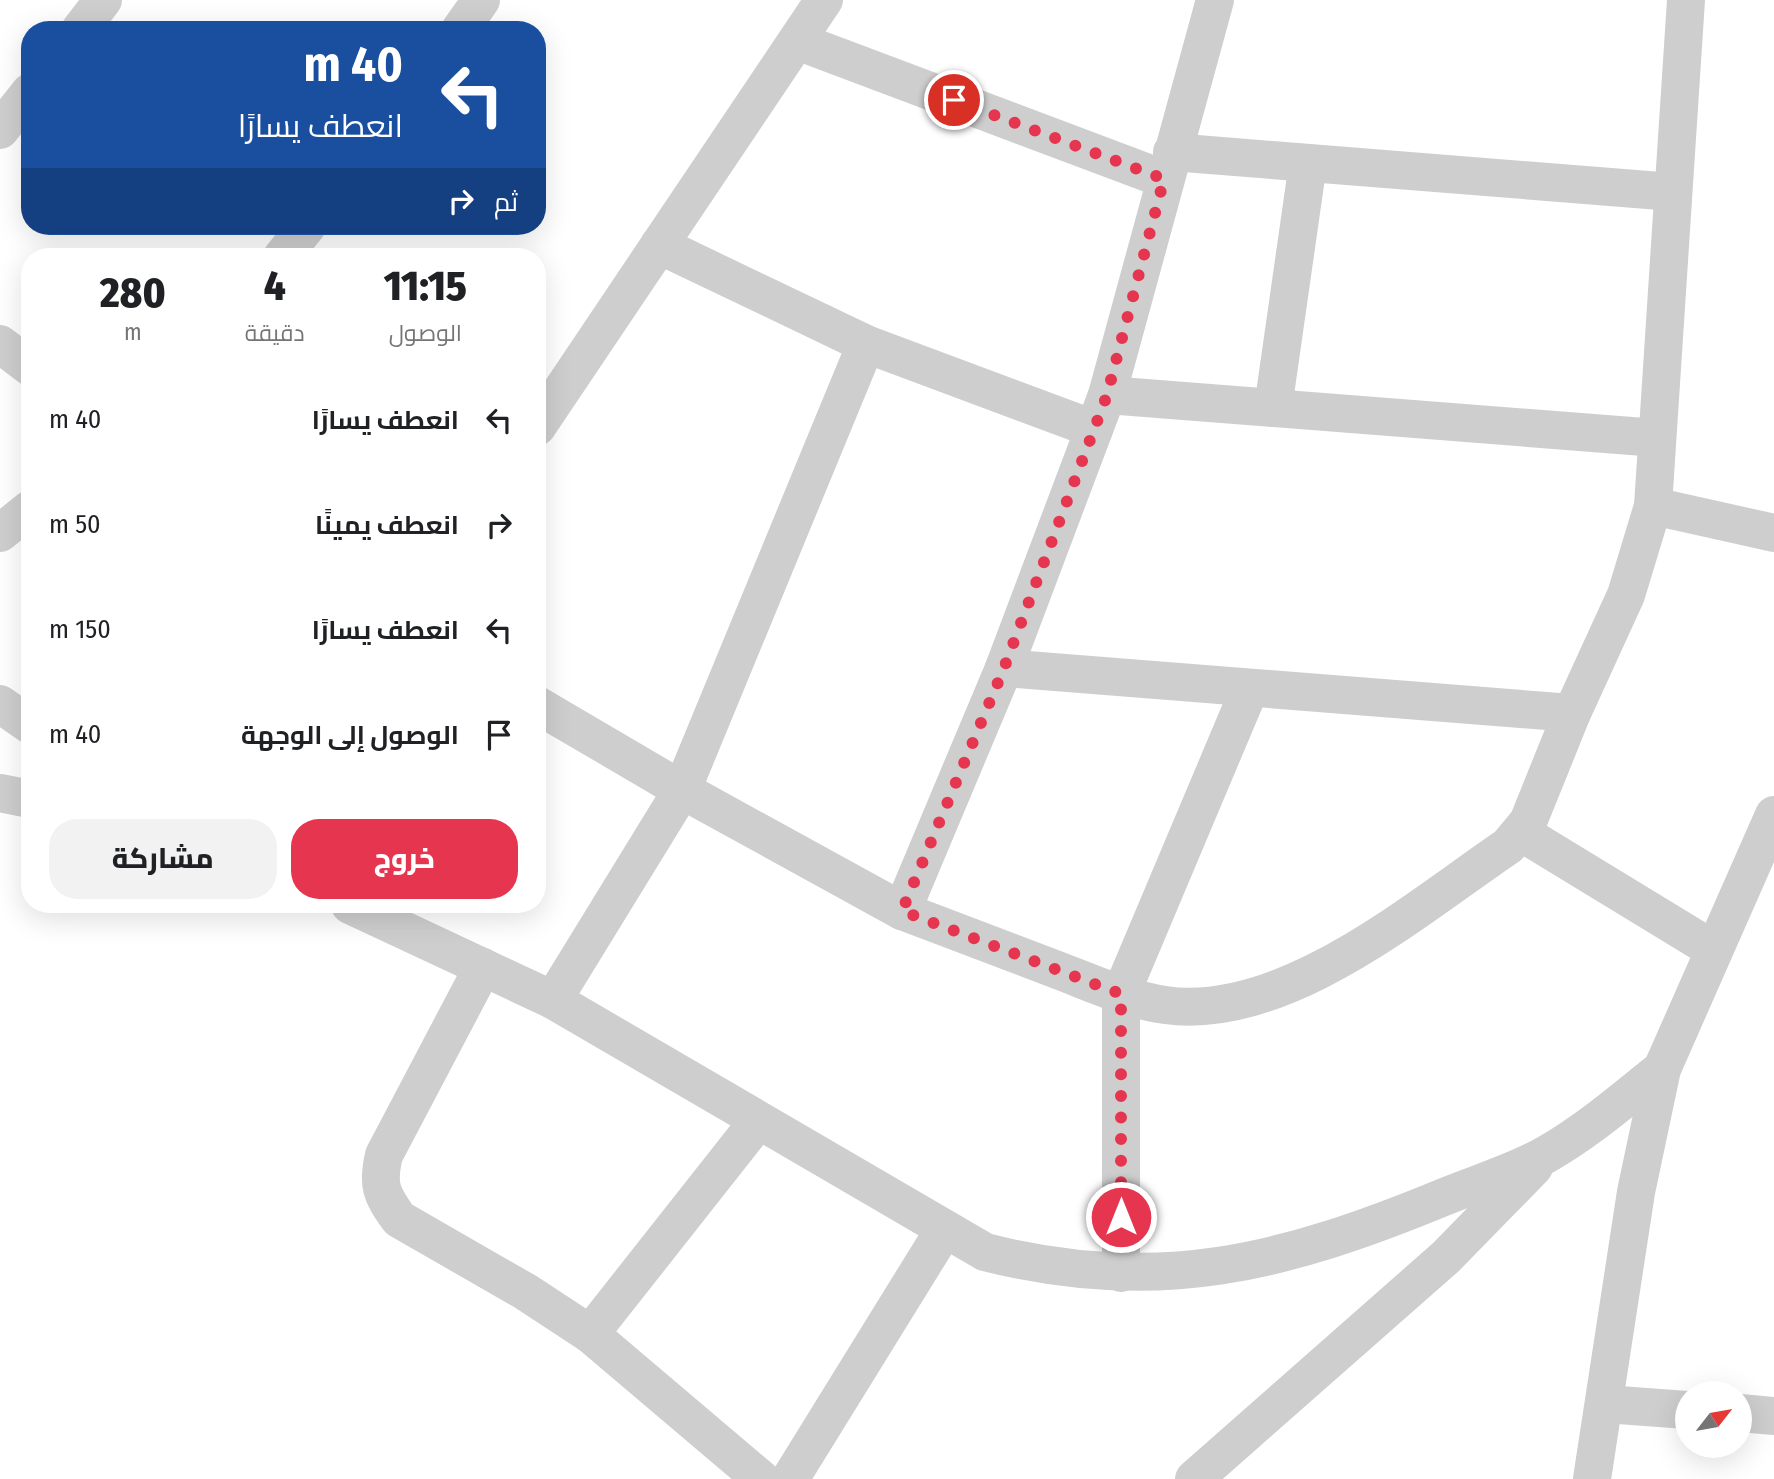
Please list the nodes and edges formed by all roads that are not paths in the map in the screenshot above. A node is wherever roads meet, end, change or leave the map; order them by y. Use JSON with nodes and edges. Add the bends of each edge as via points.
{"nodes":[{"id":1,"x":103,"y":0,"type":"edge"},
{"id":2,"x":481,"y":0,"type":"edge"},
{"id":3,"x":824,"y":0,"type":"edge"},
{"id":4,"x":1215,"y":0,"type":"edge"},
{"id":5,"x":1686,"y":0,"type":"edge"},
{"id":6,"x":87,"y":21,"type":"edge"},
{"id":7,"x":466,"y":21,"type":"edge"},
{"id":8,"x":797,"y":41,"type":"junction"},
{"id":9,"x":21,"y":103,"type":"edge"},
{"id":10,"x":0,"y":130,"type":"edge"},
{"id":11,"x":1308,"y":163,"type":"junction"},
{"id":12,"x":1168,"y":166,"type":"junction"},
{"id":13,"x":1673,"y":192,"type":"junction"},
{"id":14,"x":659,"y":245,"type":"junction"},
{"id":15,"x":0,"y":344,"type":"edge"},
{"id":16,"x":866,"y":344,"type":"junction"},
{"id":17,"x":21,"y":360,"type":"edge"},
{"id":18,"x":1273,"y":408,"type":"junction"},
{"id":19,"x":1101,"y":412,"type":"junction"},
{"id":20,"x":546,"y":414,"type":"edge"},
{"id":21,"x":1657,"y":438,"type":"junction"},
{"id":22,"x":1653,"y":506,"type":"junction"},
{"id":23,"x":21,"y":516,"type":"edge"},
{"id":24,"x":0,"y":533,"type":"edge"},
{"id":25,"x":1774,"y":533,"type":"edge"},
{"id":26,"x":1004,"y":668,"type":"junction"},
{"id":27,"x":1250,"y":688,"type":"junction"},
{"id":28,"x":0,"y":704,"type":"edge"},
{"id":29,"x":546,"y":710,"type":"edge"},
{"id":30,"x":1572,"y":713,"type":"junction"},
{"id":31,"x":21,"y":719,"type":"edge"},
{"id":32,"x":682,"y":790,"type":"junction"},
{"id":33,"x":0,"y":793,"type":"edge"},
{"id":34,"x":21,"y":797,"type":"edge"},
{"id":35,"x":1774,"y":815,"type":"edge"},
{"id":36,"x":1522,"y":833,"type":"junction"},
{"id":37,"x":902,"y":911,"type":"junction"},
{"id":38,"x":367,"y":913,"type":"edge"},
{"id":39,"x":1714,"y":950,"type":"junction"},
{"id":40,"x":483,"y":967,"type":"junction"},
{"id":41,"x":1121,"y":994,"type":"junction"},
{"id":42,"x":553,"y":1000,"type":"junction"},
{"id":43,"x":1662,"y":1069,"type":"junction"},
{"id":44,"x":758,"y":1121,"type":"junction"},
{"id":45,"x":1545,"y":1155,"type":"junction"},
{"id":46,"x":944,"y":1230,"type":"junction"},
{"id":47,"x":1121,"y":1273,"type":"junction"},
{"id":48,"x":590,"y":1334,"type":"junction"},
{"id":49,"x":1605,"y":1404,"type":"junction"},
{"id":50,"x":1675,"y":1408,"type":"edge"},
{"id":51,"x":1752,"y":1414,"type":"edge"},
{"id":52,"x":1774,"y":1416,"type":"edge"},
{"id":53,"x":1588,"y":1477,"type":"edge"},
{"id":54,"x":761,"y":1479,"type":"edge"},
{"id":55,"x":790,"y":1479,"type":"edge"},
{"id":56,"x":1194,"y":1479,"type":"edge"}],
"edges":[{"from":1,"to":6,"type":"street"},
{"from":2,"to":7,"type":"street"},
{"from":3,"to":8,"type":"street"},
{"from":4,"to":12,"type":"street"},
{"from":5,"to":13,"type":"street"},
{"from":8,"to":12,"type":"street"},
{"from":8,"to":14,"type":"street"},
{"from":9,"to":10,"type":"street"},
{"from":11,"to":12,"type":"street"},
{"from":11,"to":13,"type":"street"},
{"from":11,"to":18,"type":"street"},
{"from":12,"to":19,"type":"street"},
{"from":13,"to":21,"type":"street"},
{"from":14,"to":16,"type":"street"},
{"from":14,"to":20,"type":"street"},
{"from":15,"to":17,"type":"street"},
{"from":16,"to":19,"type":"street"},
{"from":16,"to":32,"type":"street"},
{"from":18,"to":19,"type":"street"},
{"from":18,"to":21,"type":"street"},
{"from":19,"to":26,"type":"street"},
{"from":21,"to":22,"type":"street"},
{"from":22,"to":25,"type":"street"},
{"from":22,"to":30,"type":"street","via":[[1626,595]]},
{"from":23,"to":24,"type":"street"},
{"from":26,"to":27,"type":"street"},
{"from":26,"to":37,"type":"street"},
{"from":27,"to":30,"type":"street"},
{"from":27,"to":41,"type":"street"},
{"from":28,"to":31,"type":"street"},
{"from":29,"to":32,"type":"street"},
{"from":30,"to":36,"type":"street"},
{"from":32,"to":37,"type":"street"},
{"from":32,"to":42,"type":"street"},
{"from":33,"to":34,"type":"street"},
{"from":35,"to":39,"type":"street"},
{"from":36,"to":39,"type":"street"},
{"from":36,"to":41,"type":"street","via":[[1327,968],[1291,984],[1215,1006],[1167,1005]]},
{"from":37,"to":41,"type":"street"},
{"from":38,"to":40,"type":"street"},
{"from":39,"to":43,"type":"street"},
{"from":40,"to":42,"type":"street"},
{"from":40,"to":48,"type":"street","via":[[384,1155],[378,1178],[399,1219]]},
{"from":41,"to":47,"type":"street"},
{"from":42,"to":44,"type":"street"},
{"from":43,"to":45,"type":"street"},
{"from":43,"to":49,"type":"street","via":[[1636,1192]]},
{"from":44,"to":46,"type":"street"},
{"from":44,"to":48,"type":"street"},
{"from":45,"to":47,"type":"street","via":[[1386,1221],[1293,1252],[1209,1269]]},
{"from":45,"to":56,"type":"street","via":[[1446,1257]]},
{"from":46,"to":47,"type":"street","via":[[985,1252],[1039,1265]]},
{"from":46,"to":55,"type":"street"},
{"from":48,"to":54,"type":"street"},
{"from":49,"to":50,"type":"street"},
{"from":49,"to":53,"type":"street"},
{"from":51,"to":52,"type":"street"}]}
